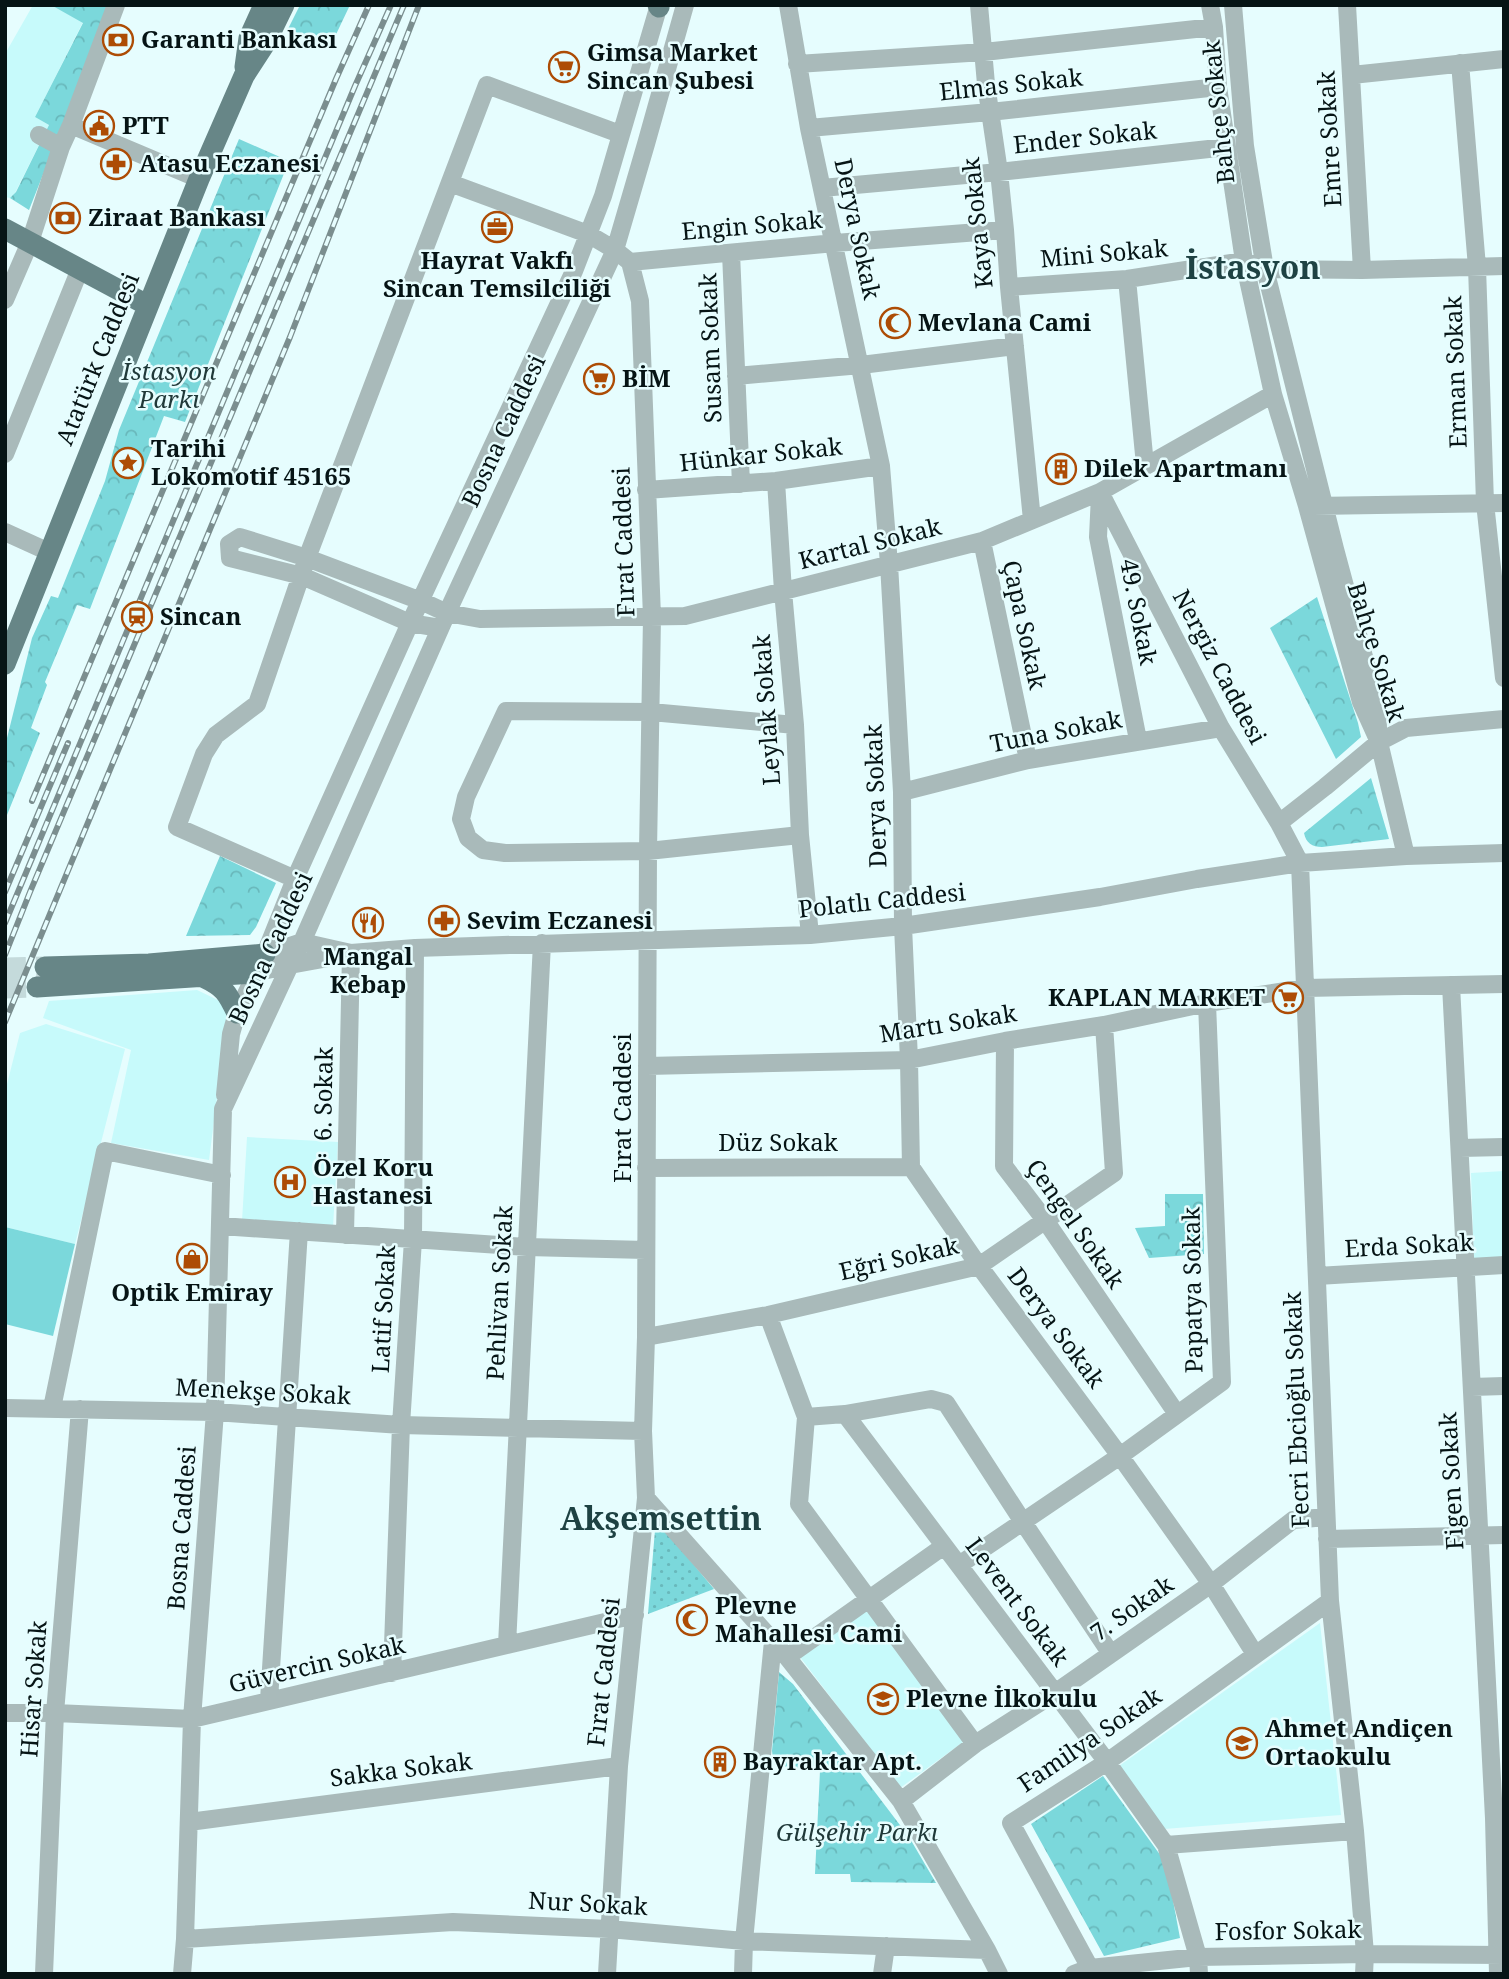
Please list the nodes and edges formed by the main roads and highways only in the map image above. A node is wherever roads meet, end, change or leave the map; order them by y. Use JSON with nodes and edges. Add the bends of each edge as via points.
{"nodes":[{"id":1,"x":264,"y":5,"type":"edge"},
{"id":2,"x":284,"y":5,"type":"edge"},
{"id":3,"x":244,"y":76,"type":"junction"},
{"id":4,"x":5,"y":229,"type":"edge"},
{"id":5,"x":147,"y":305,"type":"junction"},
{"id":6,"x":5,"y":664,"type":"edge"},
{"id":7,"x":265,"y":954,"type":"road end"},
{"id":8,"x":45,"y":967,"type":"tunnel mouth"},
{"id":9,"x":254,"y":973,"type":"road end"},
{"id":10,"x":203,"y":977,"type":"junction"},
{"id":11,"x":37,"y":987,"type":"tunnel mouth"},
{"id":12,"x":237,"y":1013,"type":"road end"}],
"edges":[{"from":1,"to":3,"type":"main road","via":[[250,38]]},
{"from":2,"to":3,"type":"main road"},
{"from":3,"to":5,"type":"main road","name":"Atatürk Caddesi"},
{"from":4,"to":5,"type":"main road"},
{"from":5,"to":6,"type":"main road","name":"Atatürk Caddesi"},
{"from":7,"to":8,"type":"main road"},
{"from":9,"to":10,"type":"main road"},
{"from":10,"to":11,"type":"main road"},
{"from":10,"to":12,"type":"main road","via":[[219,985]]}]}
